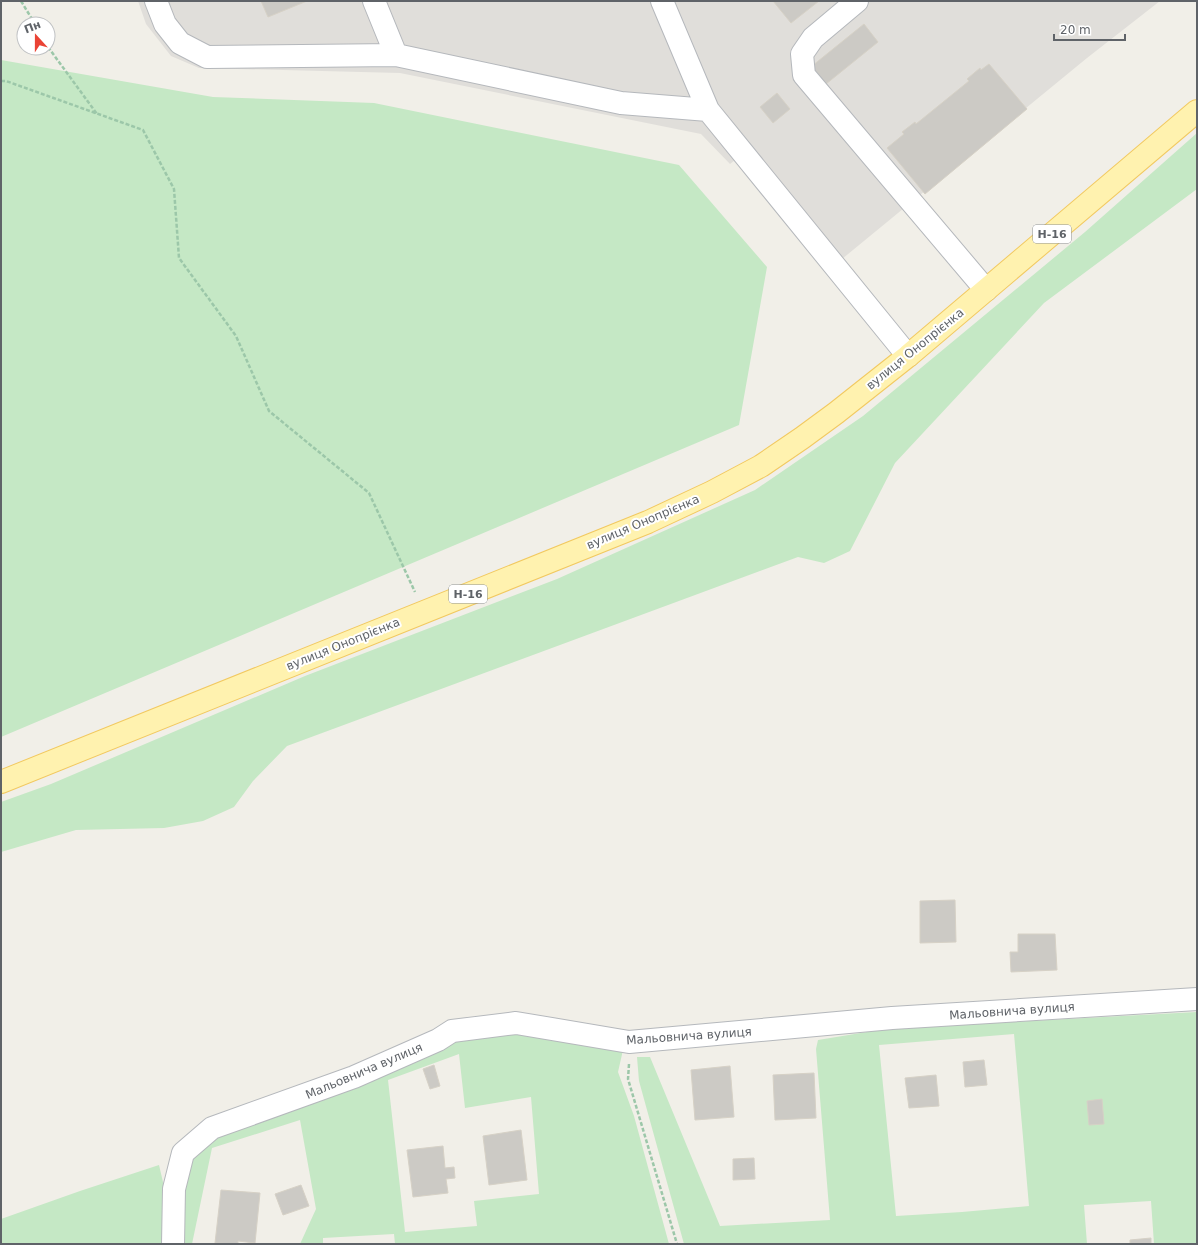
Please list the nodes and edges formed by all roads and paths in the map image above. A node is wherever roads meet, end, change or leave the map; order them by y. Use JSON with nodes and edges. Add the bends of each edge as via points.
{"nodes":[{"id":1,"x":21,"y":1,"type":"edge"},
{"id":2,"x":374,"y":1,"type":"edge"},
{"id":3,"x":662,"y":1,"type":"edge"},
{"id":4,"x":857,"y":1,"type":"edge"},
{"id":5,"x":163,"y":3,"type":"edge"},
{"id":6,"x":30,"y":16,"type":"edge"},
{"id":7,"x":396,"y":55,"type":"junction"},
{"id":8,"x":55,"y":56,"type":"edge"},
{"id":9,"x":1,"y":81,"type":"edge"},
{"id":10,"x":708,"y":110,"type":"junction"},
{"id":11,"x":1197,"y":111,"type":"edge"},
{"id":12,"x":97,"y":114,"type":"junction"},
{"id":13,"x":986,"y":290,"type":"junction"},
{"id":14,"x":908,"y":356,"type":"junction"},
{"id":15,"x":424,"y":611,"type":"junction"},
{"id":16,"x":1,"y":782,"type":"edge"},
{"id":17,"x":1197,"y":999,"type":"edge"},
{"id":18,"x":629,"y":1042,"type":"junction"},
{"id":19,"x":173,"y":1244,"type":"edge"},
{"id":20,"x":678,"y":1244,"type":"edge"}],
"edges":[{"from":1,"to":6,"type":"path"},
{"from":2,"to":7,"type":"street"},
{"from":3,"to":10,"type":"street"},
{"from":4,"to":13,"type":"street","via":[[813,38],[802,54],[804,75]]},
{"from":5,"to":7,"type":"street","via":[[165,24],[180,43],[206,57]]},
{"from":7,"to":10,"type":"street","via":[[621,103]]},
{"from":8,"to":12,"type":"path"},
{"from":9,"to":12,"type":"path"},
{"from":10,"to":14,"type":"street"},
{"from":11,"to":13,"type":"main road","name":"вулиця Онопрієнка","number":"Н-16"},
{"from":12,"to":15,"type":"path","via":[[143,130],[174,189],[179,258],[236,336],[269,411],[369,493]]},
{"from":13,"to":14,"type":"main road","name":"вулиця Онопрієнка","number":"Н-16"},
{"from":14,"to":15,"type":"main road","name":"вулиця Онопрієнка","number":"Н-16","via":[[802,438],[761,466],[712,492],[648,522]]},
{"from":15,"to":16,"type":"main road","name":"вулиця Онопрієнка","number":"Н-16"},
{"from":17,"to":18,"type":"street","name":"Мальовнича вулиця","via":[[892,1018]]},
{"from":18,"to":19,"type":"street","name":"Мальовнича вулиця","via":[[516,1024],[452,1031],[438,1040],[354,1077],[212,1128],[183,1153],[174,1189]]},
{"from":18,"to":20,"type":"path","via":[[628,1079]]}]}
